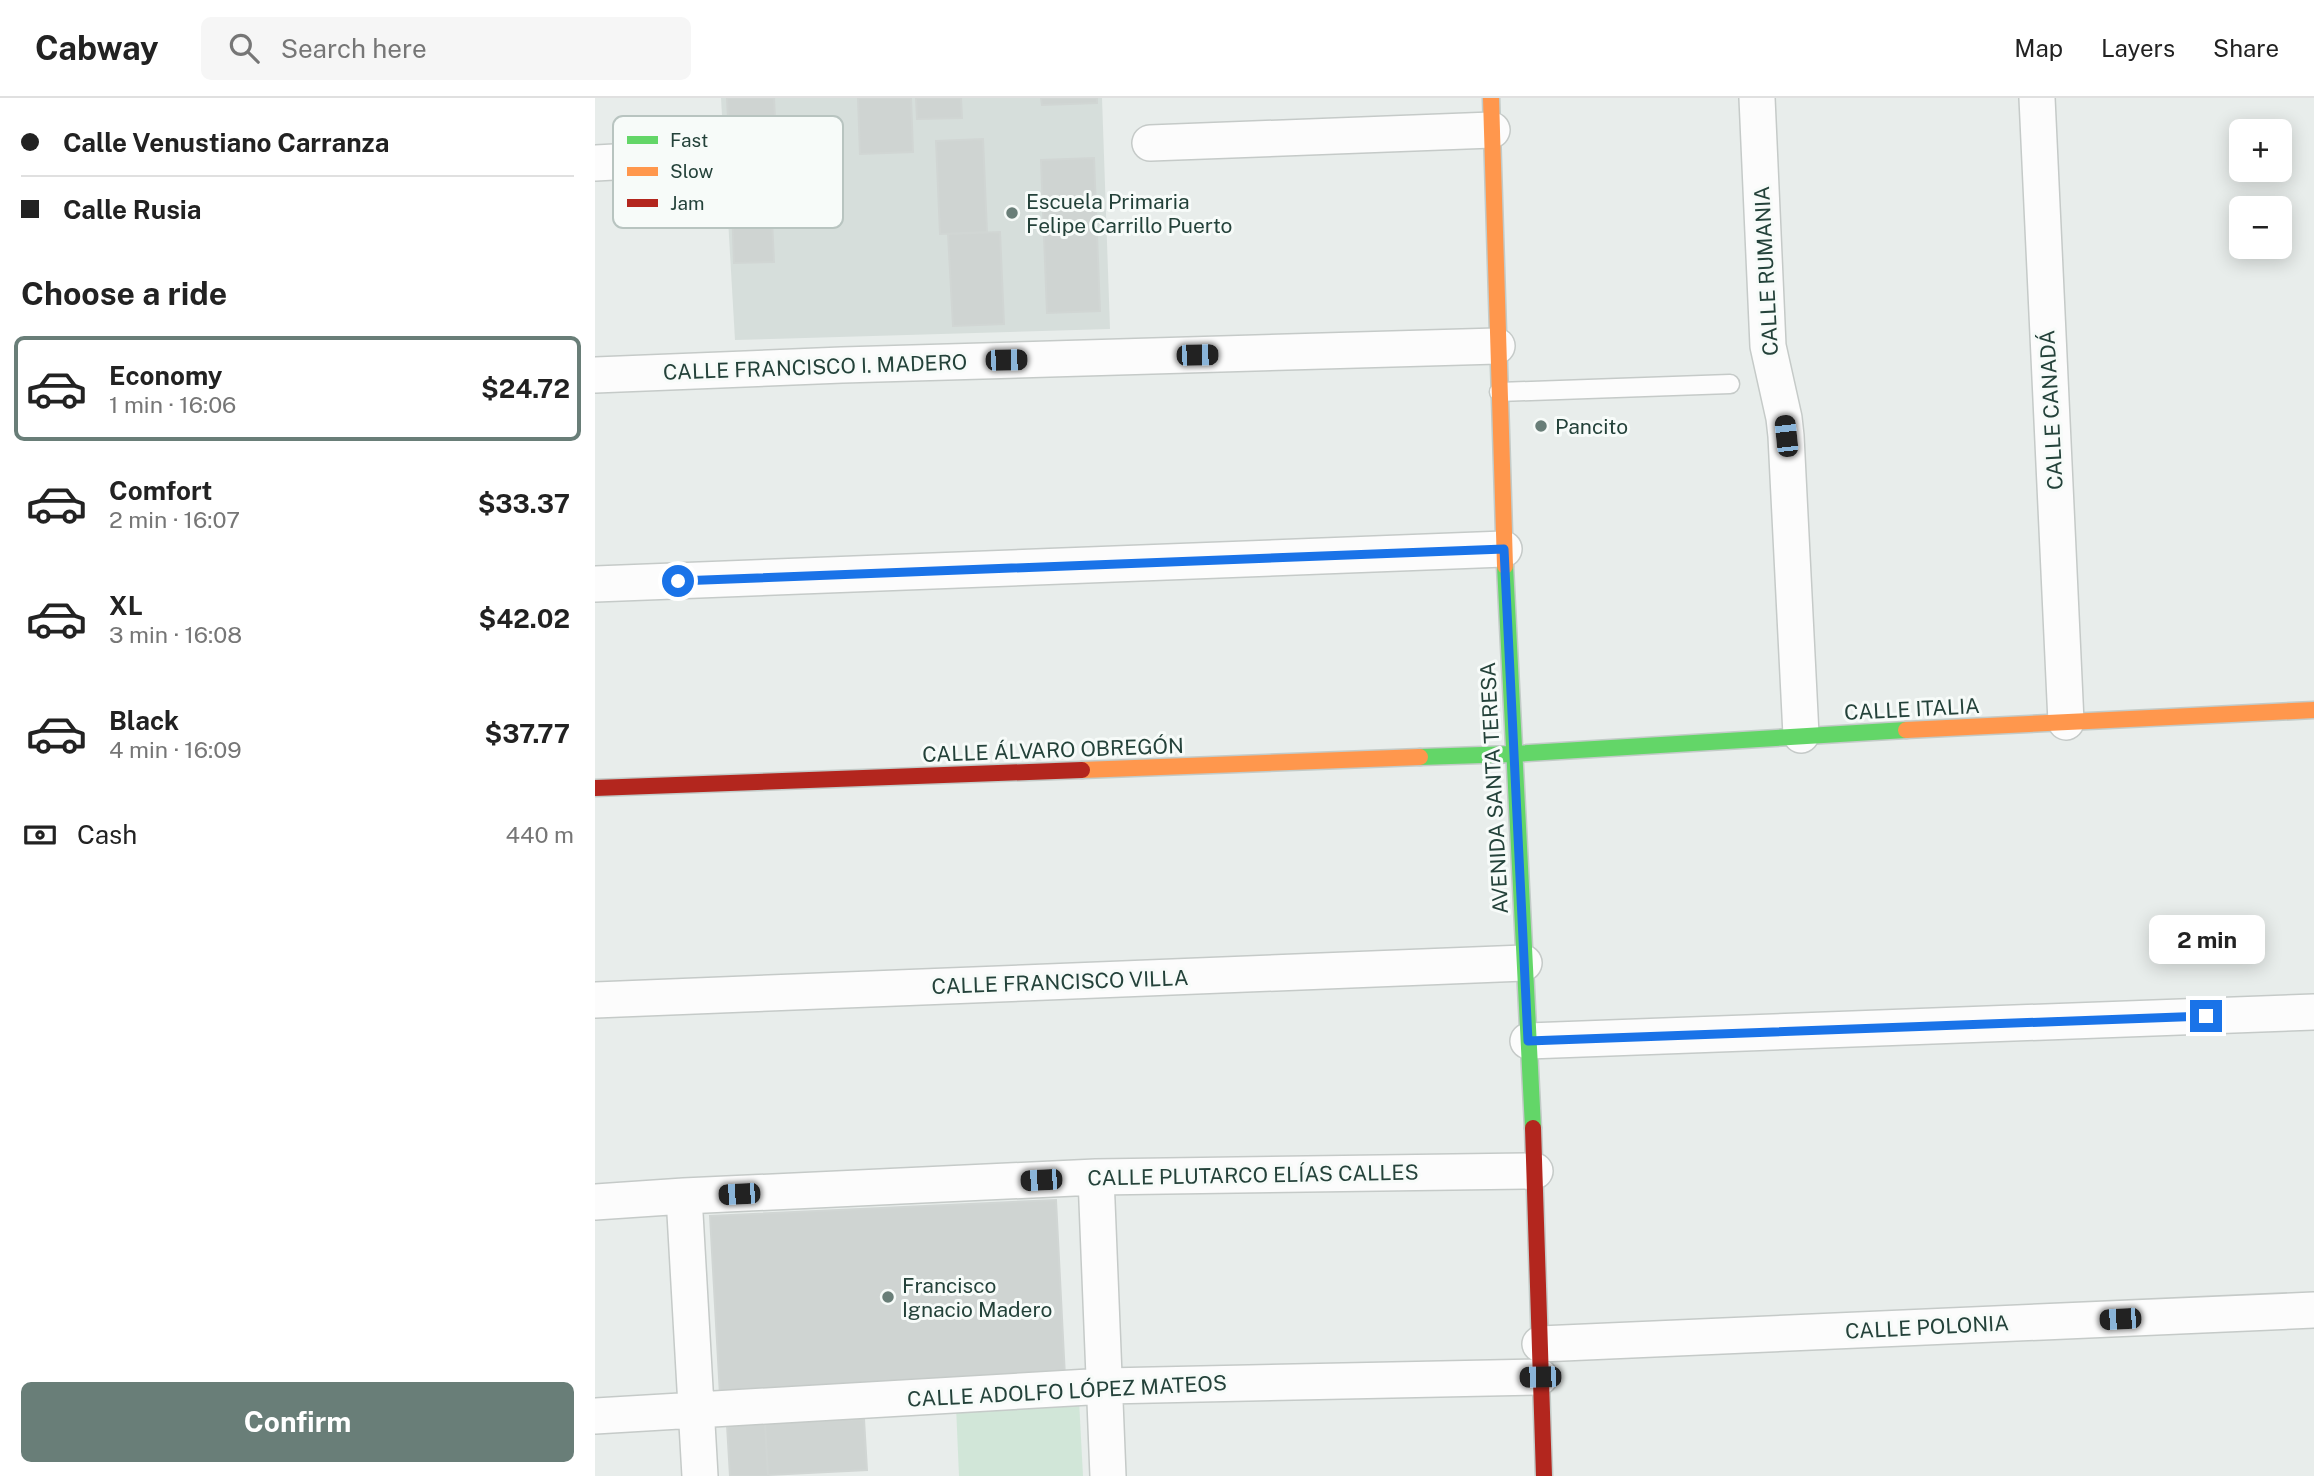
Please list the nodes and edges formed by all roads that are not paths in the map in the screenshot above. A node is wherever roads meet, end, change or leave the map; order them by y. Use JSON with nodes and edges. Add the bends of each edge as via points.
{"nodes":[{"id":1,"x":1758,"y":98,"type":"edge"},
{"id":2,"x":2037,"y":98,"type":"edge"},
{"id":3,"x":1492,"y":114,"type":"edge"},
{"id":4,"x":1150,"y":144,"type":"dead end"},
{"id":5,"x":613,"y":162,"type":"edge"},
{"id":6,"x":595,"y":163,"type":"edge"},
{"id":7,"x":1497,"y":346,"type":"junction"},
{"id":8,"x":595,"y":375,"type":"edge"},
{"id":9,"x":1730,"y":384,"type":"dead end"},
{"id":10,"x":1499,"y":392,"type":"junction"},
{"id":11,"x":1504,"y":549,"type":"junction"},
{"id":12,"x":595,"y":584,"type":"edge"},
{"id":13,"x":2314,"y":710,"type":"edge"},
{"id":14,"x":2066,"y":722,"type":"junction"},
{"id":15,"x":1801,"y":735,"type":"junction"},
{"id":16,"x":1513,"y":754,"type":"junction"},
{"id":17,"x":595,"y":788,"type":"edge"},
{"id":18,"x":1524,"y":963,"type":"junction"},
{"id":19,"x":595,"y":1000,"type":"edge"},
{"id":20,"x":2314,"y":1013,"type":"edge"},
{"id":21,"x":1528,"y":1041,"type":"junction"},
{"id":22,"x":1535,"y":1171,"type":"junction"},
{"id":23,"x":1096,"y":1177,"type":"junction"},
{"id":24,"x":684,"y":1196,"type":"junction"},
{"id":25,"x":595,"y":1202,"type":"edge"},
{"id":26,"x":2314,"y":1310,"type":"edge"},
{"id":27,"x":1540,"y":1361,"type":"junction"},
{"id":28,"x":1106,"y":1386,"type":"junction"},
{"id":29,"x":697,"y":1410,"type":"junction"},
{"id":30,"x":595,"y":1416,"type":"edge"},
{"id":31,"x":700,"y":1476,"type":"edge"},
{"id":32,"x":1108,"y":1476,"type":"edge"},
{"id":33,"x":1544,"y":1476,"type":"edge"}],
"edges":[{"from":1,"to":15,"type":"street","name":"CALLE RUMANIA","via":[[1768,346],[1786,436]]},
{"from":2,"to":14,"type":"street","name":"CALLE CANADÁ"},
{"from":3,"to":4,"type":"street"},
{"from":3,"to":7,"type":"street","name":"AVENIDA SANTA TERESA"},
{"from":5,"to":6,"type":"street"},
{"from":7,"to":8,"type":"street","name":"CALLE FRANCISCO I. MADERO"},
{"from":7,"to":10,"type":"street","name":"AVENIDA SANTA TERESA"},
{"from":9,"to":10,"type":"lane"},
{"from":10,"to":11,"type":"street","name":"AVENIDA SANTA TERESA"},
{"from":11,"to":12,"type":"street"},
{"from":11,"to":16,"type":"street","name":"AVENIDA SANTA TERESA"},
{"from":13,"to":14,"type":"street","name":"CALLE ITALIA"},
{"from":14,"to":15,"type":"street","name":"CALLE ITALIA"},
{"from":15,"to":16,"type":"street","name":"CALLE ITALIA"},
{"from":16,"to":17,"type":"street","name":"CALLE ÁLVARO OBREGÓN"},
{"from":16,"to":18,"type":"street","name":"AVENIDA SANTA TERESA"},
{"from":18,"to":19,"type":"street","name":"CALLE FRANCISCO VILLA"},
{"from":18,"to":21,"type":"street","name":"AVENIDA SANTA TERESA"},
{"from":20,"to":21,"type":"street"},
{"from":21,"to":22,"type":"street","name":"AVENIDA SANTA TERESA"},
{"from":22,"to":23,"type":"street","name":"CALLE PLUTARCO ELÍAS CALLES"},
{"from":22,"to":27,"type":"street","name":"AVENIDA SANTA TERESA"},
{"from":23,"to":24,"type":"street","name":"CALLE PLUTARCO ELÍAS CALLES"},
{"from":23,"to":28,"type":"street"},
{"from":24,"to":25,"type":"street","name":"CALLE PLUTARCO ELÍAS CALLES"},
{"from":24,"to":29,"type":"street"},
{"from":26,"to":27,"type":"street","name":"CALLE POLONIA"},
{"from":27,"to":28,"type":"street","name":"CALLE ADOLFO LÓPEZ MATEOS"},
{"from":27,"to":33,"type":"street","name":"AVENIDA SANTA TERESA"},
{"from":28,"to":29,"type":"street","name":"CALLE ADOLFO LÓPEZ MATEOS"},
{"from":28,"to":32,"type":"street"},
{"from":29,"to":30,"type":"street","name":"CALLE ADOLFO LÓPEZ MATEOS"},
{"from":29,"to":31,"type":"street"}]}
